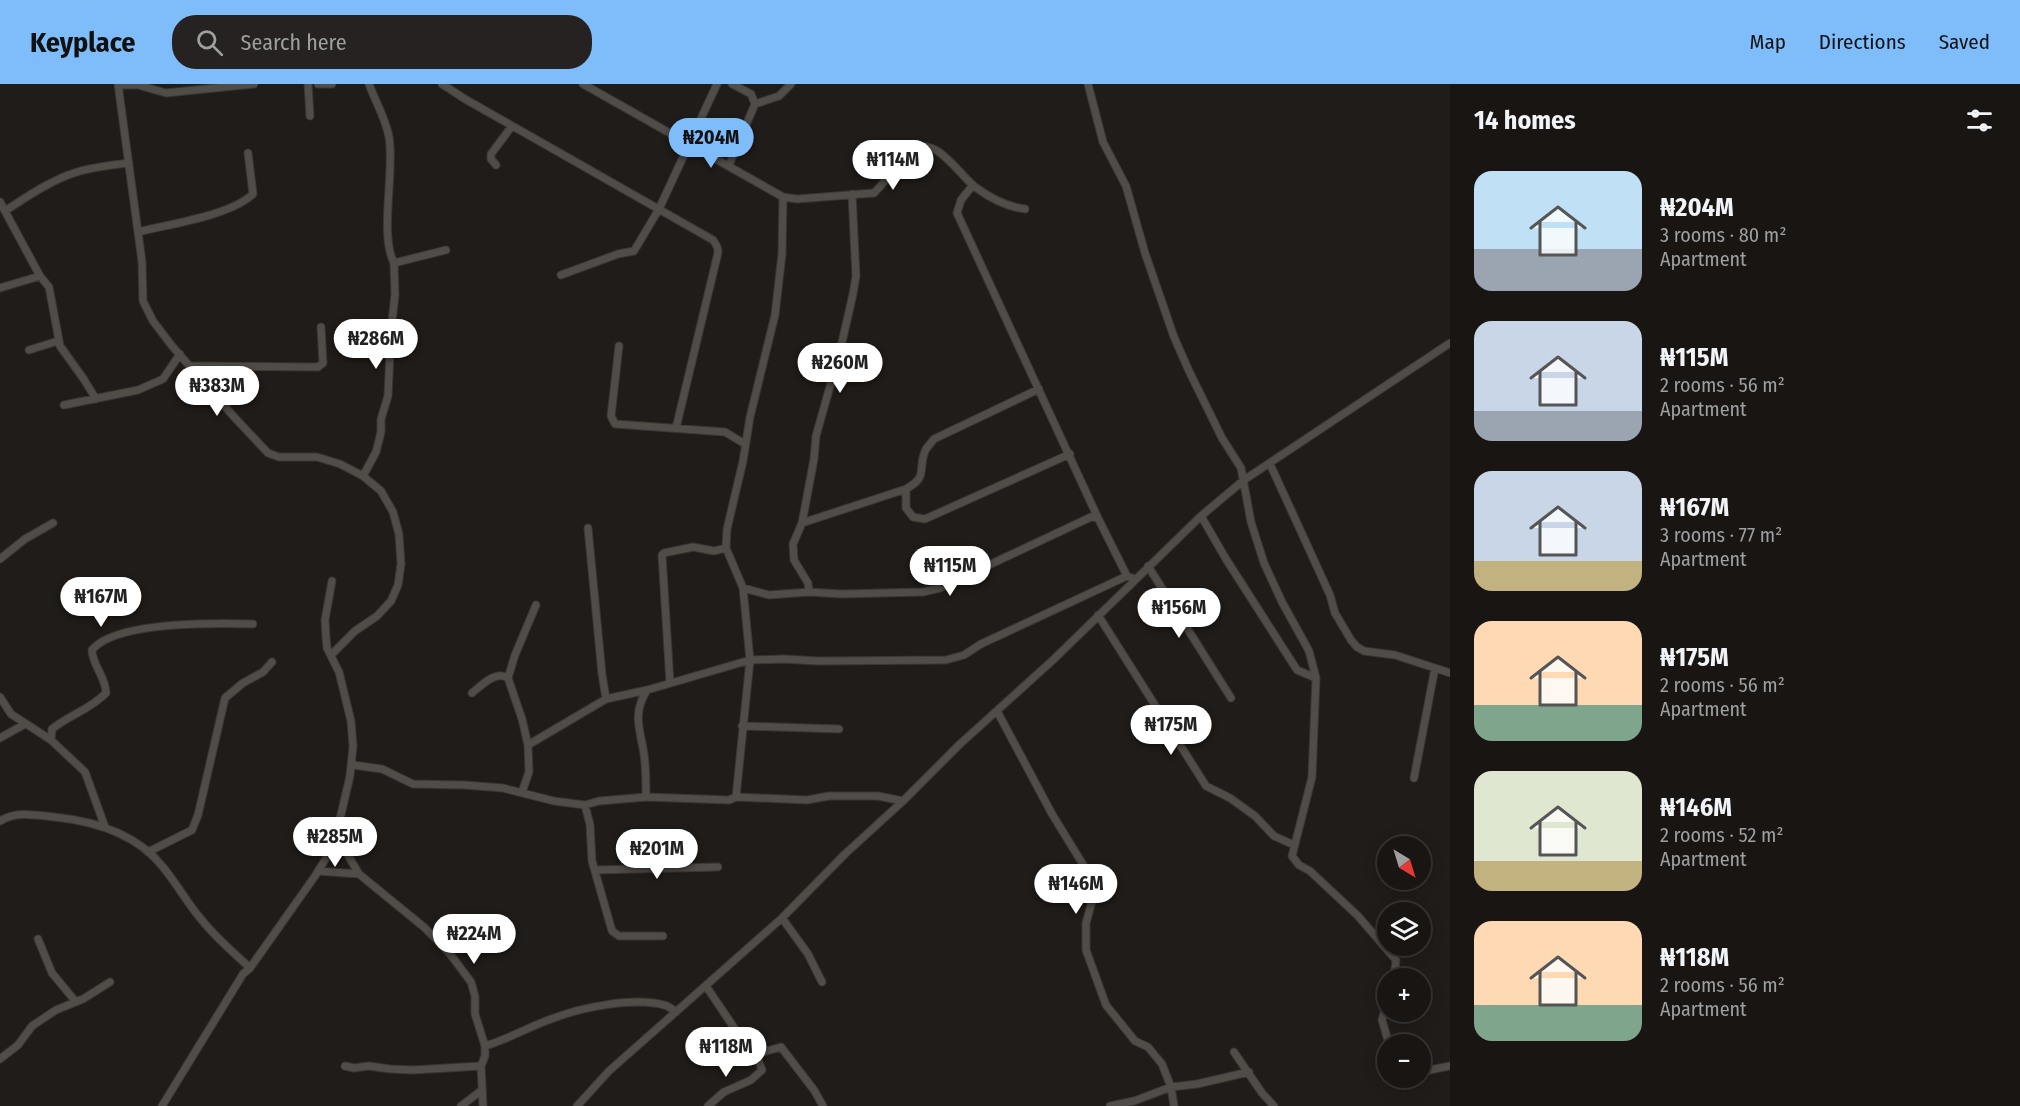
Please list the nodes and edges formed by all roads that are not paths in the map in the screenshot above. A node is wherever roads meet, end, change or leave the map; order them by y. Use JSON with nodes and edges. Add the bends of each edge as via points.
{"nodes":[{"id":1,"x":254,"y":84,"type":"edge"},
{"id":2,"x":308,"y":84,"type":"edge"},
{"id":3,"x":318,"y":84,"type":"edge"},
{"id":4,"x":332,"y":84,"type":"edge"},
{"id":5,"x":369,"y":84,"type":"edge"},
{"id":6,"x":442,"y":84,"type":"edge"},
{"id":7,"x":583,"y":84,"type":"edge"},
{"id":8,"x":717,"y":84,"type":"edge"},
{"id":9,"x":732,"y":84,"type":"edge"},
{"id":10,"x":791,"y":84,"type":"edge"},
{"id":11,"x":1088,"y":84,"type":"edge"},
{"id":12,"x":118,"y":85,"type":"edge"},
{"id":13,"x":755,"y":104,"type":"junction"},
{"id":14,"x":310,"y":116,"type":"dead end"},
{"id":15,"x":512,"y":126,"type":"junction"},
{"id":16,"x":689,"y":144,"type":"junction"},
{"id":17,"x":248,"y":153,"type":"dead end"},
{"id":18,"x":129,"y":162,"type":"junction"},
{"id":19,"x":496,"y":165,"type":"dead end"},
{"id":20,"x":729,"y":165,"type":"junction"},
{"id":21,"x":973,"y":185,"type":"junction"},
{"id":22,"x":852,"y":194,"type":"junction"},
{"id":23,"x":783,"y":197,"type":"junction"},
{"id":24,"x":0,"y":202,"type":"edge"},
{"id":25,"x":659,"y":209,"type":"junction"},
{"id":26,"x":1025,"y":209,"type":"dead end"},
{"id":27,"x":5,"y":211,"type":"junction"},
{"id":28,"x":138,"y":232,"type":"junction"},
{"id":29,"x":446,"y":250,"type":"dead end"},
{"id":30,"x":394,"y":263,"type":"junction"},
{"id":31,"x":561,"y":275,"type":"dead end"},
{"id":32,"x":40,"y":276,"type":"junction"},
{"id":33,"x":0,"y":288,"type":"edge"},
{"id":34,"x":321,"y":327,"type":"dead end"},
{"id":35,"x":58,"y":340,"type":"junction"},
{"id":36,"x":1450,"y":343,"type":"edge"},
{"id":37,"x":619,"y":346,"type":"dead end"},
{"id":38,"x":29,"y":350,"type":"dead end"},
{"id":39,"x":180,"y":354,"type":"junction"},
{"id":40,"x":192,"y":366,"type":"junction"},
{"id":41,"x":1040,"y":389,"type":"junction"},
{"id":42,"x":96,"y":399,"type":"junction"},
{"id":43,"x":64,"y":405,"type":"dead end"},
{"id":44,"x":676,"y":428,"type":"junction"},
{"id":45,"x":745,"y":444,"type":"junction"},
{"id":46,"x":1070,"y":454,"type":"junction"},
{"id":47,"x":1270,"y":464,"type":"junction"},
{"id":48,"x":363,"y":476,"type":"junction"},
{"id":49,"x":1244,"y":480,"type":"junction"},
{"id":50,"x":906,"y":489,"type":"junction"},
{"id":51,"x":1201,"y":516,"type":"junction"},
{"id":52,"x":1098,"y":518,"type":"junction"},
{"id":53,"x":53,"y":523,"type":"dead end"},
{"id":54,"x":802,"y":523,"type":"junction"},
{"id":55,"x":588,"y":528,"type":"dead end"},
{"id":56,"x":726,"y":548,"type":"junction"},
{"id":57,"x":0,"y":559,"type":"edge"},
{"id":58,"x":1148,"y":566,"type":"junction"},
{"id":59,"x":1131,"y":578,"type":"junction"},
{"id":60,"x":332,"y":581,"type":"dead end"},
{"id":61,"x":743,"y":588,"type":"junction"},
{"id":62,"x":809,"y":592,"type":"junction"},
{"id":63,"x":536,"y":605,"type":"dead end"},
{"id":64,"x":1098,"y":615,"type":"junction"},
{"id":65,"x":253,"y":624,"type":"dead end"},
{"id":66,"x":331,"y":655,"type":"junction"},
{"id":67,"x":750,"y":660,"type":"junction"},
{"id":68,"x":272,"y":662,"type":"dead end"},
{"id":69,"x":1435,"y":668,"type":"junction"},
{"id":70,"x":1450,"y":673,"type":"edge"},
{"id":71,"x":508,"y":678,"type":"junction"},
{"id":72,"x":1316,"y":678,"type":"junction"},
{"id":73,"x":670,"y":683,"type":"junction"},
{"id":74,"x":646,"y":690,"type":"junction"},
{"id":75,"x":472,"y":693,"type":"dead end"},
{"id":76,"x":0,"y":697,"type":"edge"},
{"id":77,"x":1231,"y":698,"type":"dead end"},
{"id":78,"x":606,"y":699,"type":"junction"},
{"id":79,"x":997,"y":711,"type":"junction"},
{"id":80,"x":25,"y":724,"type":"junction"},
{"id":81,"x":742,"y":726,"type":"junction"},
{"id":82,"x":839,"y":729,"type":"dead end"},
{"id":83,"x":0,"y":738,"type":"edge"},
{"id":84,"x":51,"y":740,"type":"junction"},
{"id":85,"x":528,"y":745,"type":"junction"},
{"id":86,"x":352,"y":765,"type":"junction"},
{"id":87,"x":1414,"y":778,"type":"dead end"},
{"id":88,"x":522,"y":792,"type":"junction"},
{"id":89,"x":736,"y":796,"type":"junction"},
{"id":90,"x":646,"y":797,"type":"junction"},
{"id":91,"x":903,"y":801,"type":"junction"},
{"id":92,"x":585,"y":805,"type":"junction"},
{"id":93,"x":340,"y":815,"type":"junction"},
{"id":94,"x":0,"y":821,"type":"edge"},
{"id":95,"x":105,"y":827,"type":"junction"},
{"id":96,"x":1294,"y":845,"type":"junction"},
{"id":97,"x":148,"y":852,"type":"junction"},
{"id":98,"x":718,"y":867,"type":"dead end"},
{"id":99,"x":596,"y":870,"type":"junction"},
{"id":100,"x":318,"y":871,"type":"junction"},
{"id":101,"x":359,"y":874,"type":"junction"},
{"id":102,"x":782,"y":918,"type":"junction"},
{"id":103,"x":663,"y":936,"type":"dead end"},
{"id":104,"x":38,"y":939,"type":"dead end"},
{"id":105,"x":250,"y":968,"type":"junction"},
{"id":106,"x":1395,"y":968,"type":"edge"},
{"id":107,"x":110,"y":982,"type":"dead end"},
{"id":108,"x":822,"y":982,"type":"dead end"},
{"id":109,"x":706,"y":986,"type":"junction"},
{"id":110,"x":76,"y":1002,"type":"junction"},
{"id":111,"x":676,"y":1012,"type":"junction"},
{"id":112,"x":485,"y":1046,"type":"junction"},
{"id":113,"x":1234,"y":1052,"type":"dead end"},
{"id":114,"x":756,"y":1054,"type":"junction"},
{"id":115,"x":0,"y":1059,"type":"edge"},
{"id":116,"x":345,"y":1066,"type":"dead end"},
{"id":117,"x":481,"y":1066,"type":"junction"},
{"id":118,"x":1450,"y":1066,"type":"edge"},
{"id":119,"x":1431,"y":1070,"type":"edge"},
{"id":120,"x":1249,"y":1072,"type":"junction"},
{"id":121,"x":1171,"y":1087,"type":"junction"},
{"id":122,"x":482,"y":1090,"type":"junction"},
{"id":123,"x":162,"y":1106,"type":"edge"},
{"id":124,"x":461,"y":1106,"type":"edge"},
{"id":125,"x":483,"y":1106,"type":"edge"},
{"id":126,"x":577,"y":1106,"type":"edge"},
{"id":127,"x":708,"y":1106,"type":"edge"},
{"id":128,"x":823,"y":1106,"type":"edge"},
{"id":129,"x":1110,"y":1106,"type":"edge"},
{"id":130,"x":1174,"y":1106,"type":"edge"},
{"id":131,"x":1274,"y":1106,"type":"edge"}],
"edges":[{"from":1,"to":12,"type":"street","via":[[166,93]]},
{"from":2,"to":14,"type":"street"},
{"from":3,"to":4,"type":"street"},
{"from":5,"to":30,"type":"street","via":[[389,136],[388,240]]},
{"from":6,"to":15,"type":"street"},
{"from":7,"to":16,"type":"street"},
{"from":8,"to":16,"type":"street"},
{"from":9,"to":13,"type":"street","via":[[751,94]]},
{"from":10,"to":13,"type":"street","via":[[779,96]]},
{"from":11,"to":49,"type":"street","via":[[1103,142],[1126,186],[1174,337]]},
{"from":12,"to":18,"type":"street"},
{"from":13,"to":20,"type":"street"},
{"from":15,"to":19,"type":"street","via":[[491,154]]},
{"from":15,"to":25,"type":"street"},
{"from":16,"to":20,"type":"street"},
{"from":16,"to":25,"type":"street"},
{"from":17,"to":28,"type":"street","via":[[253,194],[245,202]]},
{"from":18,"to":27,"type":"street","via":[[65,176]]},
{"from":18,"to":28,"type":"street"},
{"from":20,"to":23,"type":"street"},
{"from":21,"to":22,"type":"street","via":[[938,151],[925,147],[902,162],[874,193]]},
{"from":21,"to":26,"type":"street","via":[[1011,208]]},
{"from":21,"to":41,"type":"street","via":[[957,213]]},
{"from":22,"to":23,"type":"street"},
{"from":22,"to":54,"type":"street","via":[[856,266],[853,294],[816,436]]},
{"from":23,"to":45,"type":"street","via":[[775,315]]},
{"from":24,"to":27,"type":"street"},
{"from":25,"to":31,"type":"street","via":[[634,251]]},
{"from":25,"to":44,"type":"street","via":[[713,240],[718,250]]},
{"from":27,"to":32,"type":"street"},
{"from":28,"to":39,"type":"street","via":[[143,301],[153,321]]},
{"from":29,"to":30,"type":"street"},
{"from":30,"to":48,"type":"street","via":[[388,396],[376,452]]},
{"from":32,"to":33,"type":"street"},
{"from":32,"to":35,"type":"street","via":[[49,287]]},
{"from":34,"to":40,"type":"street","via":[[323,363],[318,367]]},
{"from":35,"to":38,"type":"street"},
{"from":35,"to":42,"type":"street"},
{"from":36,"to":47,"type":"street"},
{"from":37,"to":44,"type":"street","via":[[612,420],[619,425]]},
{"from":39,"to":40,"type":"street"},
{"from":39,"to":42,"type":"street","via":[[163,379],[138,390]]},
{"from":40,"to":48,"type":"street","via":[[268,453],[279,457],[317,457]]},
{"from":41,"to":46,"type":"street"},
{"from":41,"to":50,"type":"street","via":[[934,439],[925,450],[920,479]]},
{"from":42,"to":43,"type":"street"},
{"from":44,"to":45,"type":"street","via":[[724,432]]},
{"from":45,"to":56,"type":"street"},
{"from":46,"to":50,"type":"street","via":[[925,519],[913,517],[906,508]]},
{"from":46,"to":52,"type":"street"},
{"from":47,"to":49,"type":"street"},
{"from":47,"to":69,"type":"street","via":[[1327,587],[1335,613],[1351,640],[1364,651]]},
{"from":48,"to":66,"type":"street","via":[[381,491],[393,512],[399,534],[398,585],[391,602]]},
{"from":49,"to":51,"type":"street"},
{"from":49,"to":72,"type":"street","via":[[1251,522],[1264,563],[1309,651]]},
{"from":50,"to":54,"type":"street"},
{"from":51,"to":58,"type":"street"},
{"from":51,"to":72,"type":"street","via":[[1297,670]]},
{"from":52,"to":59,"type":"street"},
{"from":52,"to":62,"type":"street","via":[[1091,517],[940,588],[923,592]]},
{"from":53,"to":57,"type":"street"},
{"from":54,"to":62,"type":"street","via":[[792,553]]},
{"from":55,"to":78,"type":"street"},
{"from":56,"to":61,"type":"street"},
{"from":56,"to":73,"type":"street","via":[[714,551],[693,547],[662,555]]},
{"from":58,"to":59,"type":"street"},
{"from":58,"to":77,"type":"street"},
{"from":59,"to":64,"type":"street"},
{"from":59,"to":67,"type":"street","via":[[981,644],[964,656],[946,660]]},
{"from":60,"to":66,"type":"street","via":[[325,620]]},
{"from":61,"to":62,"type":"street","via":[[769,595]]},
{"from":61,"to":67,"type":"street"},
{"from":63,"to":71,"type":"street"},
{"from":64,"to":79,"type":"street"},
{"from":64,"to":96,"type":"street","via":[[1206,786],[1255,816],[1274,836]]},
{"from":65,"to":84,"type":"street","via":[[165,626],[123,634],[97,644],[92,656],[104,679],[106,693],[52,729]]},
{"from":66,"to":86,"type":"street","via":[[351,721]]},
{"from":67,"to":73,"type":"street"},
{"from":67,"to":81,"type":"street"},
{"from":68,"to":97,"type":"street","via":[[225,698],[192,830]]},
{"from":69,"to":70,"type":"street"},
{"from":69,"to":87,"type":"street"},
{"from":71,"to":75,"type":"street","via":[[495,676]]},
{"from":71,"to":85,"type":"street"},
{"from":72,"to":96,"type":"street","via":[[1312,777]]},
{"from":73,"to":74,"type":"street"},
{"from":74,"to":78,"type":"street"},
{"from":74,"to":90,"type":"street","via":[[640,701],[637,728],[644,755]]},
{"from":76,"to":80,"type":"street","via":[[11,714]]},
{"from":78,"to":85,"type":"street"},
{"from":79,"to":91,"type":"street"},
{"from":79,"to":121,"type":"street","via":[[1093,885],[1086,950],[1106,1005],[1135,1041],[1148,1047],[1162,1064]]},
{"from":80,"to":83,"type":"street"},
{"from":80,"to":84,"type":"street"},
{"from":81,"to":82,"type":"street"},
{"from":81,"to":89,"type":"street"},
{"from":84,"to":95,"type":"street","via":[[85,772]]},
{"from":85,"to":88,"type":"street","via":[[529,772]]},
{"from":86,"to":88,"type":"street","via":[[382,769],[413,784],[481,785]]},
{"from":86,"to":93,"type":"street"},
{"from":88,"to":92,"type":"street"},
{"from":89,"to":90,"type":"street","via":[[729,800]]},
{"from":89,"to":91,"type":"street","via":[[767,800],[878,796]]},
{"from":90,"to":92,"type":"street"},
{"from":91,"to":102,"type":"street"},
{"from":92,"to":99,"type":"street"},
{"from":93,"to":100,"type":"street","via":[[333,843]]},
{"from":93,"to":101,"type":"street","via":[[345,850]]},
{"from":94,"to":95,"type":"street","via":[[28,813]]},
{"from":95,"to":97,"type":"street"},
{"from":96,"to":106,"type":"street","via":[[1292,856],[1299,865],[1311,871],[1391,953]]},
{"from":97,"to":105,"type":"street","via":[[162,865],[201,920]]},
{"from":98,"to":99,"type":"street"},
{"from":99,"to":103,"type":"street","via":[[614,934]]},
{"from":100,"to":101,"type":"street"},
{"from":100,"to":105,"type":"street"},
{"from":101,"to":112,"type":"street","via":[[424,928],[471,982]]},
{"from":102,"to":108,"type":"street"},
{"from":102,"to":109,"type":"street"},
{"from":104,"to":110,"type":"street","via":[[52,973]]},
{"from":105,"to":123,"type":"street"},
{"from":107,"to":110,"type":"street"},
{"from":109,"to":111,"type":"street"},
{"from":109,"to":114,"type":"street"},
{"from":110,"to":115,"type":"street","via":[[32,1026],[18,1045]]},
{"from":111,"to":112,"type":"street","via":[[667,1005],[609,1005],[555,1017]]},
{"from":111,"to":126,"type":"street","via":[[609,1071]]},
{"from":112,"to":117,"type":"street"},
{"from":113,"to":120,"type":"street"},
{"from":114,"to":127,"type":"street","via":[[762,1070]]},
{"from":114,"to":128,"type":"street","via":[[781,1047]]},
{"from":116,"to":117,"type":"street","via":[[413,1070]]},
{"from":117,"to":122,"type":"street"},
{"from":118,"to":119,"type":"street"},
{"from":120,"to":121,"type":"street"},
{"from":120,"to":131,"type":"street"},
{"from":121,"to":129,"type":"street"},
{"from":121,"to":130,"type":"street"},
{"from":122,"to":124,"type":"street"},
{"from":122,"to":125,"type":"street"}]}
